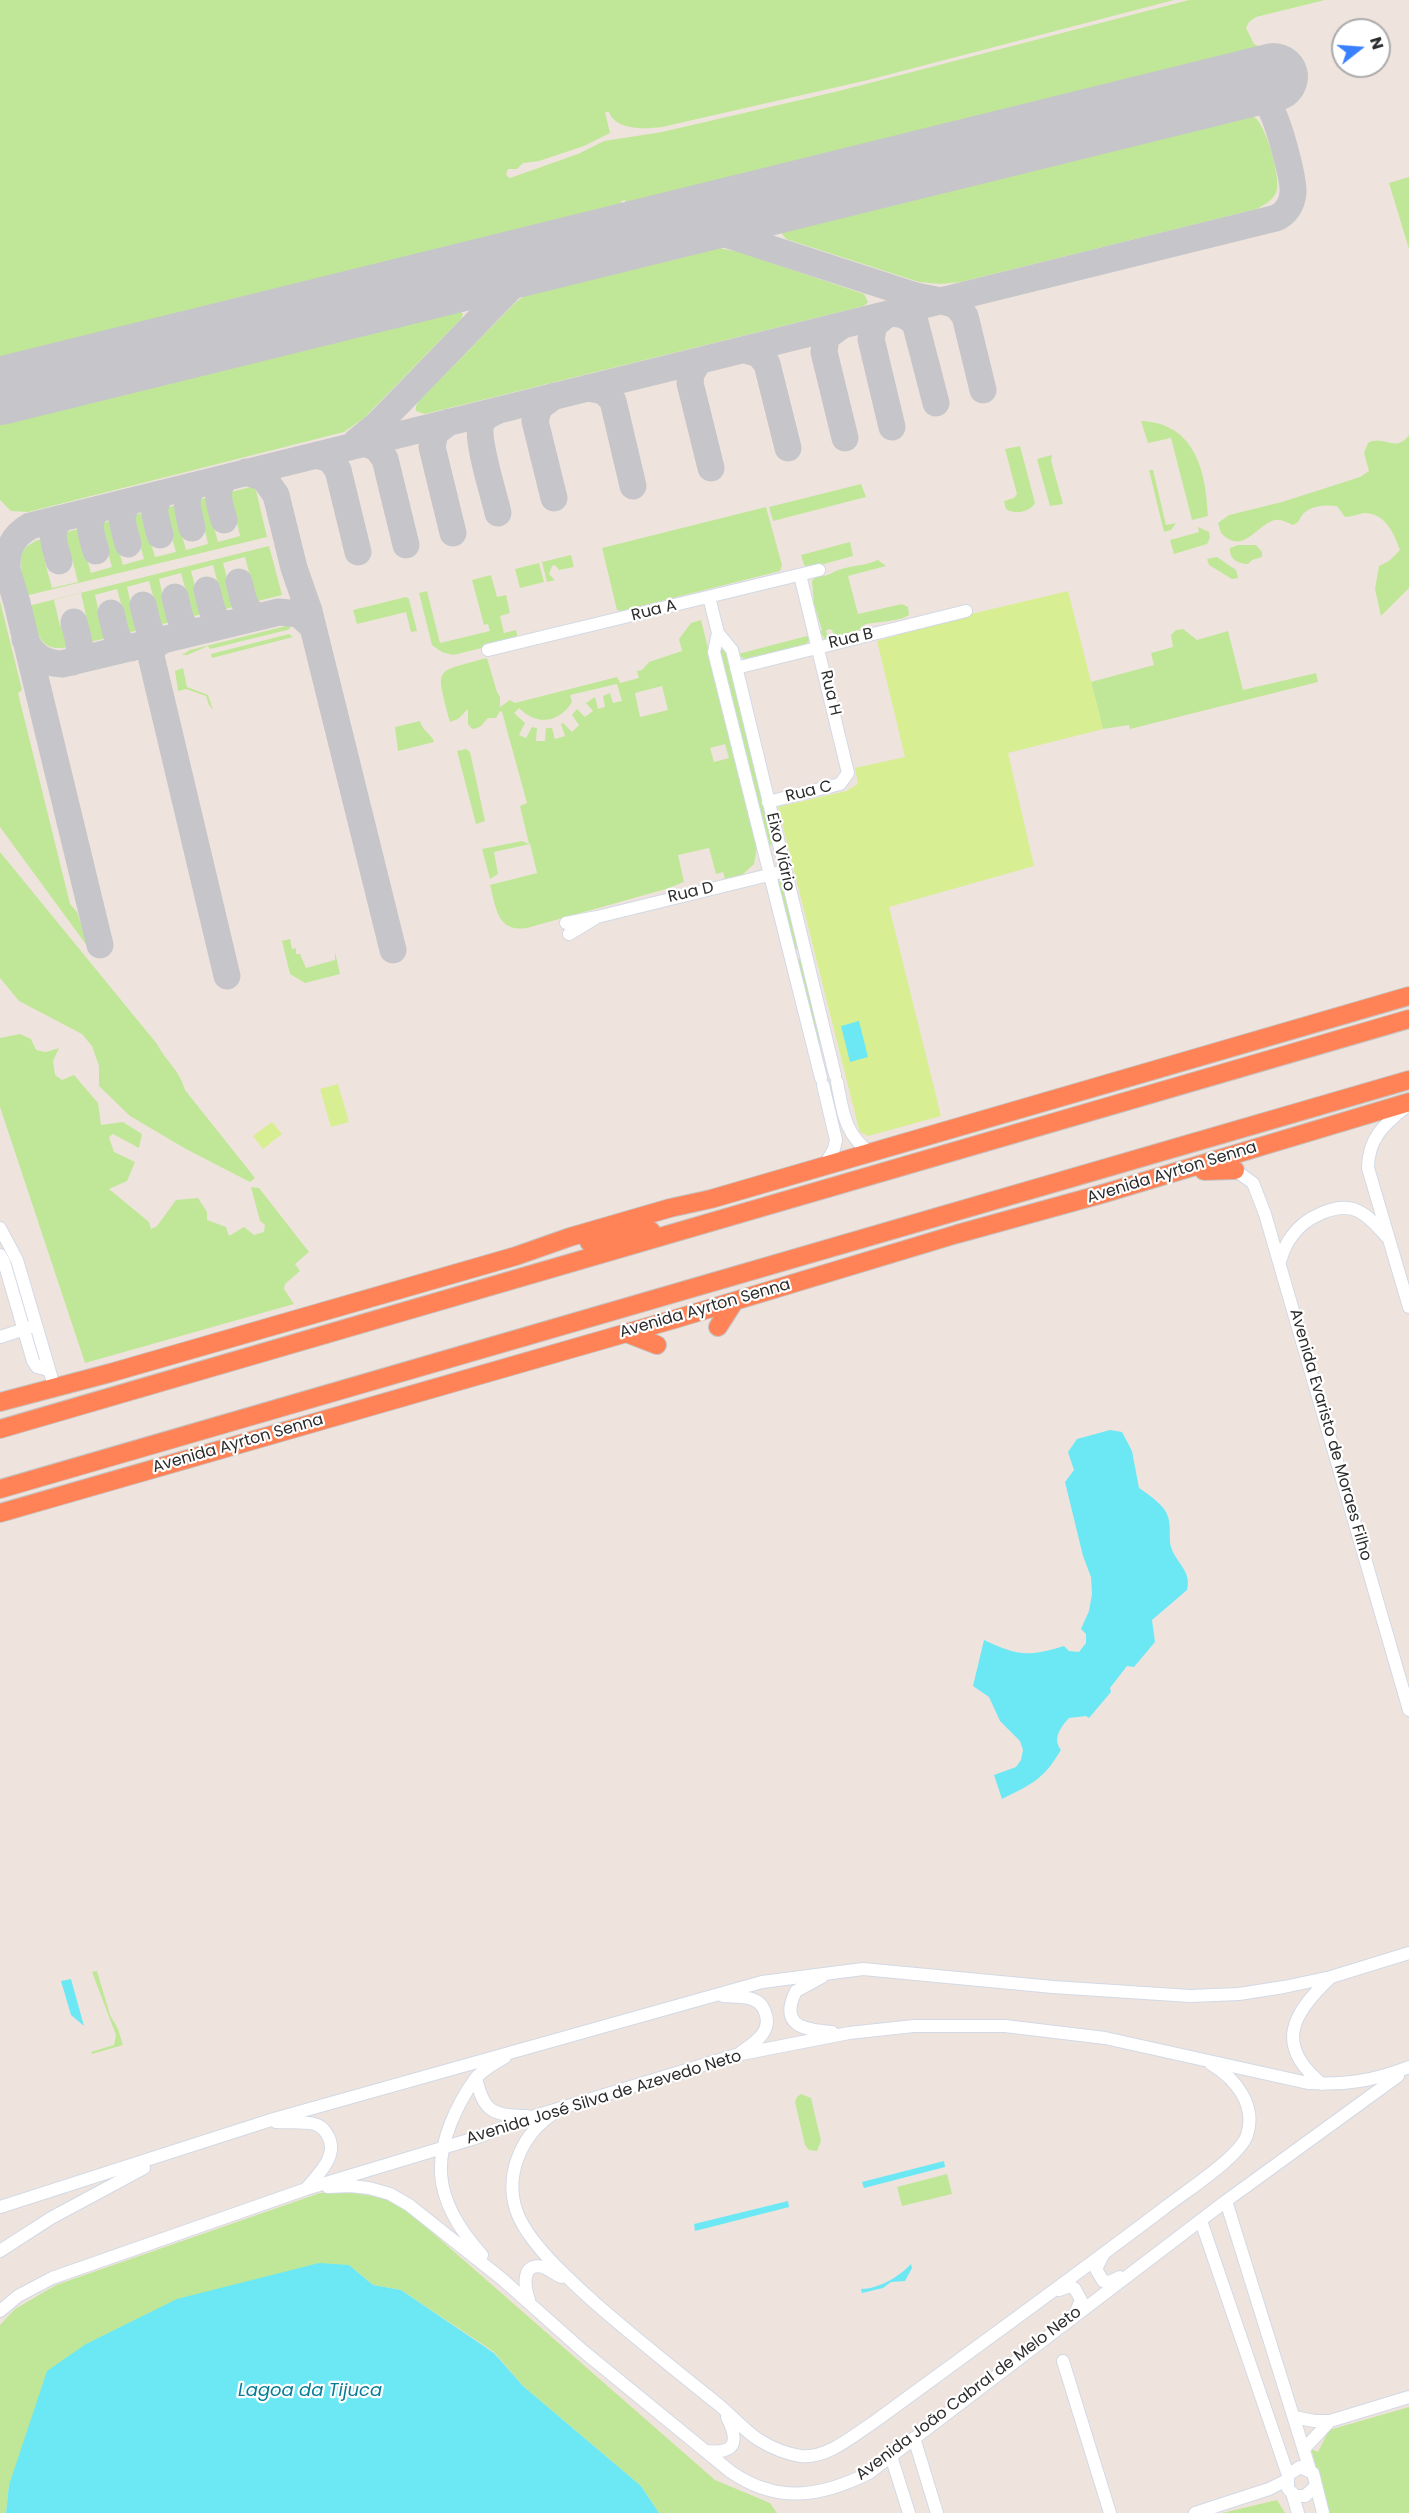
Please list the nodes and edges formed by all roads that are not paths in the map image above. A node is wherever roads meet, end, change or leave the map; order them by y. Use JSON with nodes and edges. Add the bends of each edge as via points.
{"nodes":[{"id":1,"x":819,"y":570,"type":"dead end"},
{"id":2,"x":800,"y":575,"type":"junction"},
{"id":3,"x":709,"y":597,"type":"junction"},
{"id":4,"x":966,"y":611,"type":"dead end"},
{"id":5,"x":718,"y":633,"type":"junction"},
{"id":6,"x":819,"y":646,"type":"junction"},
{"id":7,"x":488,"y":650,"type":"dead end"},
{"id":8,"x":736,"y":668,"type":"junction"},
{"id":9,"x":846,"y":777,"type":"joint"},
{"id":10,"x":768,"y":802,"type":"junction"},
{"id":11,"x":780,"y":850,"type":"junction"},
{"id":12,"x":763,"y":854,"type":"junction"},
{"id":13,"x":785,"y":871,"type":"junction"},
{"id":14,"x":768,"y":875,"type":"junction"},
{"id":15,"x":567,"y":928,"type":"dead end"},
{"id":16,"x":1409,"y":996,"type":"edge"},
{"id":17,"x":1409,"y":1019,"type":"edge"},
{"id":18,"x":1409,"y":1080,"type":"edge"},
{"id":19,"x":1050,"y":1101,"type":"junction"},
{"id":20,"x":1409,"y":1103,"type":"edge"},
{"id":21,"x":848,"y":1128,"type":"junction"},
{"id":22,"x":835,"y":1132,"type":"junction"},
{"id":23,"x":870,"y":1153,"type":"junction"},
{"id":24,"x":917,"y":1164,"type":"junction"},
{"id":25,"x":825,"y":1165,"type":"junction"},
{"id":26,"x":1236,"y":1170,"type":"joint"},
{"id":27,"x":1175,"y":1173,"type":"junction"},
{"id":28,"x":1102,"y":1194,"type":"junction"},
{"id":29,"x":948,"y":1214,"type":"junction"},
{"id":30,"x":0,"y":1229,"type":"edge"},
{"id":31,"x":673,"y":1234,"type":"junction"},
{"id":32,"x":1389,"y":1239,"type":"junction"},
{"id":33,"x":0,"y":1255,"type":"edge"},
{"id":34,"x":516,"y":1256,"type":"junction"},
{"id":35,"x":1280,"y":1261,"type":"junction"},
{"id":36,"x":716,"y":1281,"type":"junction"},
{"id":37,"x":734,"y":1302,"type":"junction"},
{"id":38,"x":1409,"y":1307,"type":"edge"},
{"id":39,"x":29,"y":1328,"type":"junction"},
{"id":40,"x":718,"y":1328,"type":"dead end"},
{"id":41,"x":626,"y":1332,"type":"junction"},
{"id":42,"x":0,"y":1337,"type":"edge"},
{"id":43,"x":606,"y":1338,"type":"junction"},
{"id":44,"x":657,"y":1345,"type":"dead end"},
{"id":45,"x":52,"y":1378,"type":"junction"},
{"id":46,"x":0,"y":1402,"type":"edge"},
{"id":47,"x":60,"y":1412,"type":"junction"},
{"id":48,"x":0,"y":1414,"type":"edge"},
{"id":49,"x":0,"y":1429,"type":"edge"},
{"id":50,"x":154,"y":1444,"type":"junction"},
{"id":51,"x":0,"y":1489,"type":"edge"},
{"id":52,"x":39,"y":1501,"type":"junction"},
{"id":53,"x":0,"y":1513,"type":"edge"},
{"id":54,"x":1409,"y":1710,"type":"edge"},
{"id":55,"x":1408,"y":1953,"type":"edge"},
{"id":56,"x":831,"y":1973,"type":"junction"},
{"id":57,"x":1331,"y":1977,"type":"junction"},
{"id":58,"x":714,"y":1996,"type":"junction"},
{"id":59,"x":849,"y":2033,"type":"junction"},
{"id":60,"x":518,"y":2049,"type":"junction"},
{"id":61,"x":736,"y":2055,"type":"junction"},
{"id":62,"x":1203,"y":2058,"type":"junction"},
{"id":63,"x":1409,"y":2067,"type":"edge"},
{"id":64,"x":476,"y":2078,"type":"junction"},
{"id":65,"x":1322,"y":2084,"type":"junction"},
{"id":66,"x":560,"y":2108,"type":"junction"},
{"id":67,"x":535,"y":2116,"type":"junction"},
{"id":68,"x":267,"y":2122,"type":"junction"},
{"id":69,"x":444,"y":2146,"type":"junction"},
{"id":70,"x":169,"y":2154,"type":"junction"},
{"id":71,"x":306,"y":2189,"type":"junction"},
{"id":72,"x":1226,"y":2201,"type":"junction"},
{"id":73,"x":0,"y":2207,"type":"edge"},
{"id":74,"x":1201,"y":2221,"type":"junction"},
{"id":75,"x":0,"y":2251,"type":"edge"},
{"id":76,"x":1104,"y":2254,"type":"junction"},
{"id":77,"x":1148,"y":2262,"type":"junction"},
{"id":78,"x":502,"y":2278,"type":"junction"},
{"id":79,"x":573,"y":2283,"type":"junction"},
{"id":80,"x":530,"y":2303,"type":"junction"},
{"id":81,"x":0,"y":2311,"type":"edge"},
{"id":82,"x":1074,"y":2316,"type":"junction"},
{"id":83,"x":984,"y":2342,"type":"junction"},
{"id":84,"x":1063,"y":2361,"type":"dead end"},
{"id":85,"x":1409,"y":2397,"type":"edge"},
{"id":86,"x":1289,"y":2402,"type":"junction"},
{"id":87,"x":723,"y":2408,"type":"junction"},
{"id":88,"x":1266,"y":2410,"type":"junction"},
{"id":89,"x":1294,"y":2417,"type":"junction"},
{"id":90,"x":1330,"y":2421,"type":"junction"},
{"id":91,"x":1299,"y":2430,"type":"junction"},
{"id":92,"x":914,"y":2438,"type":"junction"},
{"id":93,"x":1275,"y":2439,"type":"junction"},
{"id":94,"x":1304,"y":2449,"type":"junction"},
{"id":95,"x":704,"y":2451,"type":"junction"},
{"id":96,"x":891,"y":2456,"type":"junction"},
{"id":97,"x":1310,"y":2470,"type":"junction"},
{"id":98,"x":1289,"y":2484,"type":"junction"},
{"id":99,"x":1315,"y":2487,"type":"junction"},
{"id":100,"x":909,"y":2513,"type":"edge"},
{"id":101,"x":937,"y":2513,"type":"edge"},
{"id":102,"x":1110,"y":2513,"type":"edge"},
{"id":103,"x":1195,"y":2513,"type":"edge"},
{"id":104,"x":1298,"y":2513,"type":"edge"},
{"id":105,"x":1323,"y":2513,"type":"edge"}],
"edges":[{"from":1,"to":2,"type":"street","name":"Rua A"},
{"from":2,"to":3,"type":"street","name":"Rua A"},
{"from":2,"to":6,"type":"street","name":"Rua H"},
{"from":3,"to":5,"type":"street","name":"Eixo Viário"},
{"from":3,"to":7,"type":"street","name":"Rua A"},
{"from":4,"to":6,"type":"street","name":"Rua B"},
{"from":5,"to":8,"type":"street","name":"Eixo Viário","via":[[732,650]]},
{"from":5,"to":12,"type":"street","name":"Eixo Viário","via":[[714,652]]},
{"from":6,"to":8,"type":"street","name":"Rua B"},
{"from":6,"to":9,"type":"street","name":"Rua H","via":[[848,769]]},
{"from":8,"to":10,"type":"street","name":"Eixo Viário"},
{"from":9,"to":10,"type":"street","name":"Rua C","via":[[832,787]]},
{"from":10,"to":11,"type":"street","name":"Eixo Viário"},
{"from":11,"to":12,"type":"street"},
{"from":11,"to":13,"type":"street","name":"Eixo Viário"},
{"from":12,"to":14,"type":"street","name":"Eixo Viário"},
{"from":13,"to":14,"type":"street","name":"Rua D"},
{"from":13,"to":21,"type":"street","name":"Eixo Viário"},
{"from":14,"to":15,"type":"street","name":"Rua D"},
{"from":14,"to":22,"type":"street","name":"Eixo Viário"},
{"from":16,"to":19,"type":"highway"},
{"from":17,"to":24,"type":"highway"},
{"from":18,"to":29,"type":"highway","name":"Avenida Ayrton Senna"},
{"from":19,"to":23,"type":"highway"},
{"from":19,"to":24,"type":"highway"},
{"from":20,"to":27,"type":"highway","name":"Avenida Ayrton Senna"},
{"from":20,"to":32,"type":"street","via":[[1377,1133],[1368,1159]]},
{"from":21,"to":22,"type":"street"},
{"from":21,"to":23,"type":"street","name":"Eixo Viário","via":[[857,1143]]},
{"from":22,"to":25,"type":"street","name":"Eixo Viário","via":[[834,1149]]},
{"from":23,"to":25,"type":"highway"},
{"from":24,"to":31,"type":"highway"},
{"from":25,"to":34,"type":"highway","via":[[581,1233]]},
{"from":26,"to":27,"type":"highway"},
{"from":26,"to":35,"type":"street","name":"Avenida Evaristo de Moraes Filho","via":[[1248,1178],[1258,1193]]},
{"from":27,"to":28,"type":"highway","name":"Avenida Ayrton Senna"},
{"from":28,"to":29,"type":"highway","via":[[1024,1208]]},
{"from":28,"to":37,"type":"highway","name":"Avenida Ayrton Senna"},
{"from":29,"to":36,"type":"highway","name":"Avenida Ayrton Senna"},
{"from":30,"to":39,"type":"street","via":[[17,1260]]},
{"from":31,"to":34,"type":"highway","via":[[641,1232]]},
{"from":31,"to":47,"type":"highway"},
{"from":32,"to":35,"type":"street","via":[[1358,1210],[1334,1209],[1296,1230]]},
{"from":32,"to":38,"type":"street"},
{"from":33,"to":39,"type":"street"},
{"from":34,"to":45,"type":"highway","via":[[110,1373]]},
{"from":35,"to":54,"type":"street","name":"Avenida Evaristo de Moraes Filho"},
{"from":36,"to":43,"type":"highway"},
{"from":36,"to":50,"type":"highway","name":"Avenida Ayrton Senna"},
{"from":37,"to":40,"type":"highway"},
{"from":37,"to":41,"type":"highway","name":"Avenida Ayrton Senna"},
{"from":39,"to":42,"type":"street"},
{"from":39,"to":45,"type":"street"},
{"from":41,"to":43,"type":"highway","name":"Avenida Ayrton Senna"},
{"from":41,"to":44,"type":"highway"},
{"from":43,"to":52,"type":"highway","name":"Avenida Ayrton Senna"},
{"from":45,"to":46,"type":"highway"},
{"from":47,"to":48,"type":"highway"},
{"from":47,"to":49,"type":"highway"},
{"from":50,"to":51,"type":"highway","name":"Avenida Ayrton Senna"},
{"from":50,"to":52,"type":"highway"},
{"from":52,"to":53,"type":"highway","name":"Avenida Ayrton Senna"},
{"from":55,"to":57,"type":"street"},
{"from":56,"to":57,"type":"street","via":[[893,1970],[1190,1996],[1251,1992]]},
{"from":56,"to":58,"type":"street","via":[[762,1982]]},
{"from":56,"to":59,"type":"street","via":[[796,1991],[790,2011],[803,2029]]},
{"from":57,"to":65,"type":"street","via":[[1311,1996],[1293,2026],[1296,2056]]},
{"from":58,"to":60,"type":"street"},
{"from":58,"to":61,"type":"street","via":[[754,2000],[766,2014],[767,2026],[762,2035]]},
{"from":59,"to":61,"type":"street","name":"Avenida José Silva de Azevedo Neto"},
{"from":59,"to":62,"type":"street","name":"Avenida José Silva de Azevedo Neto","via":[[914,2026],[1005,2026],[1105,2038]]},
{"from":60,"to":64,"type":"street"},
{"from":60,"to":68,"type":"street"},
{"from":61,"to":66,"type":"street","name":"Avenida José Silva de Azevedo Neto"},
{"from":62,"to":65,"type":"street","name":"Avenida José Silva de Azevedo Neto"},
{"from":62,"to":76,"type":"street","name":"Avenida João Cabral de Melo Neto","via":[[1223,2070],[1238,2086],[1248,2109],[1247,2135],[1231,2157]]},
{"from":63,"to":65,"type":"street","name":"Avenida José Silva de Azevedo Neto","via":[[1360,2083]]},
{"from":63,"to":72,"type":"street","name":"Avenida João Cabral de Melo Neto"},
{"from":64,"to":67,"type":"street","via":[[480,2096],[495,2113]]},
{"from":64,"to":69,"type":"street","via":[[453,2118]]},
{"from":66,"to":67,"type":"street","name":"Avenida José Silva de Azevedo Neto"},
{"from":66,"to":79,"type":"street","name":"Avenida João Cabral de Melo Neto","via":[[523,2142],[511,2190],[518,2216],[550,2261]]},
{"from":67,"to":69,"type":"street","name":"Avenida José Silva de Azevedo Neto"},
{"from":68,"to":70,"type":"street"},
{"from":68,"to":71,"type":"street","via":[[311,2123],[327,2134],[332,2147],[328,2161]]},
{"from":69,"to":71,"type":"street","name":"Avenida José Silva de Azevedo Neto"},
{"from":69,"to":78,"type":"street","via":[[441,2174],[448,2202],[460,2228]]},
{"from":70,"to":73,"type":"street"},
{"from":70,"to":75,"type":"street","via":[[51,2218]]},
{"from":71,"to":78,"type":"street","name":"Avenida João Cabral de Melo Neto","via":[[350,2186],[390,2194]]},
{"from":71,"to":81,"type":"street","name":"Avenida José Silva de Azevedo Neto","via":[[52,2278],[18,2296]]},
{"from":72,"to":74,"type":"street","name":"Avenida João Cabral de Melo Neto"},
{"from":72,"to":86,"type":"street"},
{"from":74,"to":77,"type":"street","name":"Avenida João Cabral de Melo Neto"},
{"from":74,"to":88,"type":"street"},
{"from":76,"to":77,"type":"street","via":[[1096,2270],[1103,2281],[1114,2280]]},
{"from":76,"to":83,"type":"street","name":"Avenida João Cabral de Melo Neto"},
{"from":77,"to":82,"type":"street","name":"Avenida João Cabral de Melo Neto"},
{"from":78,"to":80,"type":"street","name":"Avenida João Cabral de Melo Neto"},
{"from":79,"to":80,"type":"street","via":[[542,2267],[530,2270],[523,2285]]},
{"from":79,"to":87,"type":"street","name":"Avenida João Cabral de Melo Neto","via":[[646,2348]]},
{"from":80,"to":95,"type":"street","name":"Avenida João Cabral de Melo Neto"},
{"from":82,"to":83,"type":"street","via":[[1081,2300],[1075,2289],[1065,2287],[996,2338]]},
{"from":82,"to":92,"type":"street","name":"Avenida João Cabral de Melo Neto"},
{"from":83,"to":87,"type":"street","name":"Avenida João Cabral de Melo Neto","via":[[874,2422],[820,2454],[784,2452],[759,2440]]},
{"from":84,"to":102,"type":"street"},
{"from":85,"to":90,"type":"street"},
{"from":86,"to":88,"type":"street","via":[[1284,2395],[1274,2394]]},
{"from":86,"to":89,"type":"street"},
{"from":87,"to":95,"type":"street","via":[[735,2439],[725,2451]]},
{"from":88,"to":93,"type":"street"},
{"from":89,"to":90,"type":"street"},
{"from":89,"to":91,"type":"street"},
{"from":90,"to":94,"type":"street"},
{"from":91,"to":93,"type":"street","via":[[1297,2441],[1291,2446],[1283,2446]]},
{"from":91,"to":94,"type":"street"},
{"from":92,"to":96,"type":"street","name":"Avenida João Cabral de Melo Neto"},
{"from":92,"to":101,"type":"street"},
{"from":93,"to":98,"type":"street"},
{"from":94,"to":97,"type":"street"},
{"from":95,"to":96,"type":"street","name":"Avenida João Cabral de Melo Neto","via":[[747,2483],[771,2493],[794,2495],[848,2483]]},
{"from":96,"to":100,"type":"street"},
{"from":97,"to":98,"type":"street","via":[[1295,2469]]},
{"from":97,"to":99,"type":"street"},
{"from":98,"to":99,"type":"street","via":[[1305,2496]]},
{"from":98,"to":103,"type":"street"},
{"from":98,"to":104,"type":"street"},
{"from":99,"to":105,"type":"street"}]}
